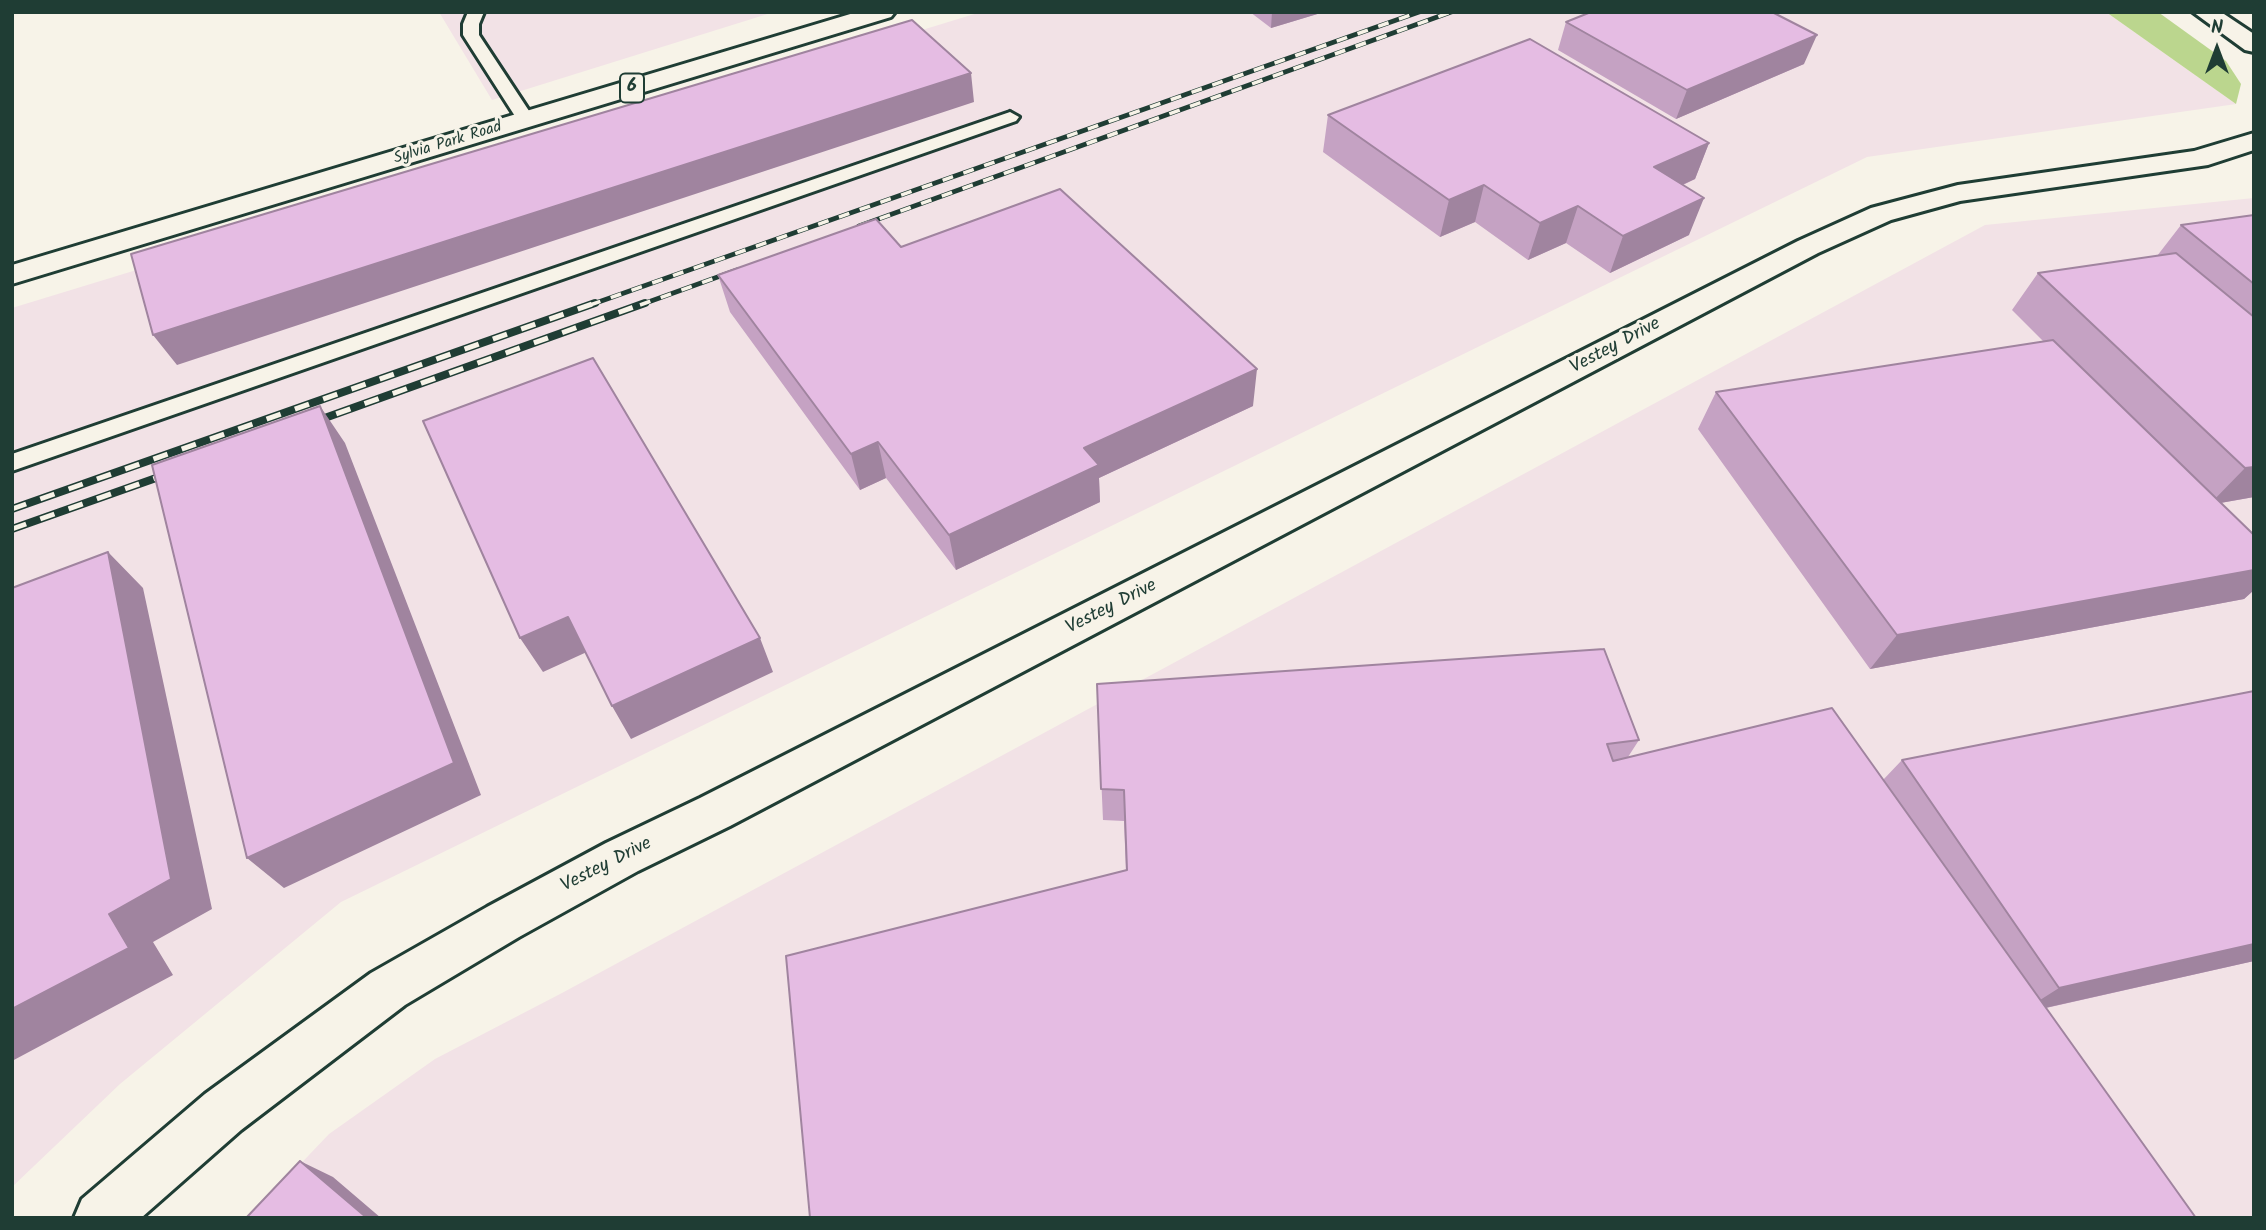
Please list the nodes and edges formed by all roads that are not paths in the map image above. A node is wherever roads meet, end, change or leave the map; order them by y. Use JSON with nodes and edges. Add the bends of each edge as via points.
{"nodes":[{"id":1,"x":476,"y":12,"type":"edge"},
{"id":2,"x":884,"y":12,"type":"edge"},
{"id":3,"x":2205,"y":12,"type":"edge"},
{"id":4,"x":2254,"y":45,"type":"edge"},
{"id":5,"x":1010,"y":117,"type":"dead end"},
{"id":6,"x":526,"y":120,"type":"junction"},
{"id":7,"x":2254,"y":141,"type":"edge"},
{"id":8,"x":2198,"y":159,"type":"junction"},
{"id":9,"x":2254,"y":160,"type":"edge"},
{"id":10,"x":12,"y":275,"type":"edge"},
{"id":11,"x":12,"y":463,"type":"edge"},
{"id":12,"x":101,"y":1218,"type":"edge"}],
"edges":[{"from":1,"to":6,"type":"lane","via":[[471,35]]},
{"from":2,"to":6,"type":"street","name":"Sylvia Park Road","number":"6"},
{"from":3,"to":4,"type":"street"},
{"from":5,"to":11,"type":"lane"},
{"from":6,"to":10,"type":"street","name":"Sylvia Park Road","number":"6"},
{"from":7,"to":8,"type":"street","name":"Vestey Drive"},
{"from":8,"to":9,"type":"street","name":"Vestey Drive"},
{"from":8,"to":12,"type":"street","name":"Vestey Drive","via":[[1958,193],[1881,214],[1808,247],[503,922],[367,1004],[223,1112]]}]}
